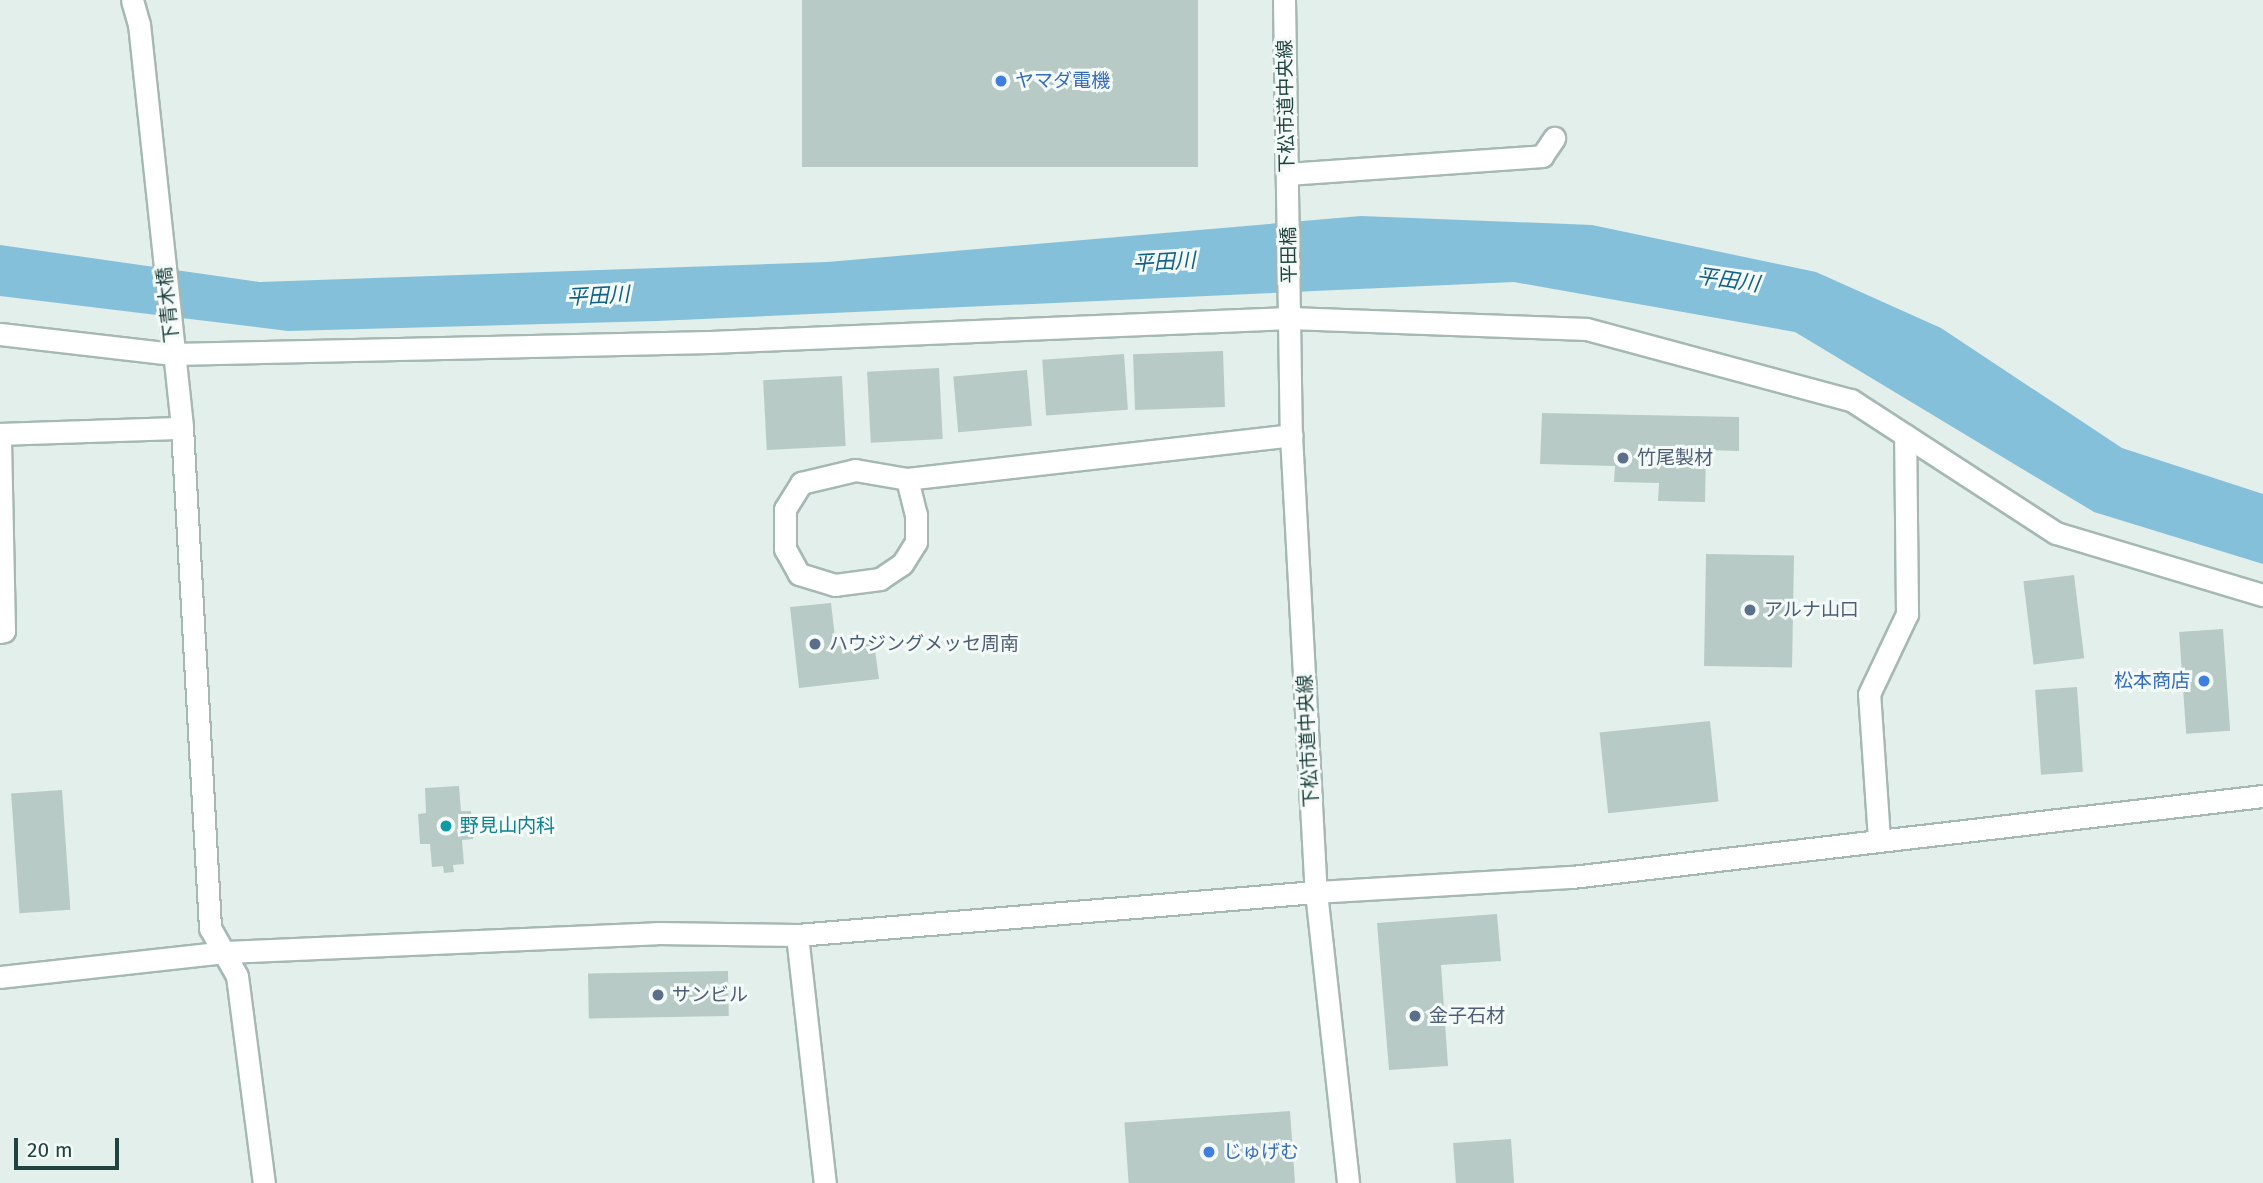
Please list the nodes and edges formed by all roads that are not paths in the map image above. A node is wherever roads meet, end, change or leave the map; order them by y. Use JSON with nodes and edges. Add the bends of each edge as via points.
{"nodes":[{"id":1,"x":132,"y":0,"type":"edge"},
{"id":2,"x":1284,"y":0,"type":"edge"},
{"id":3,"x":1554,"y":138,"type":"dead end"},
{"id":4,"x":1287,"y":174,"type":"junction"},
{"id":5,"x":1288,"y":212,"type":"joint"},
{"id":6,"x":1290,"y":308,"type":"junction"},
{"id":7,"x":0,"y":334,"type":"edge"},
{"id":8,"x":172,"y":347,"type":"junction"},
{"id":9,"x":181,"y":428,"type":"junction"},
{"id":10,"x":0,"y":434,"type":"edge"},
{"id":11,"x":1291,"y":435,"type":"junction"},
{"id":12,"x":1905,"y":435,"type":"junction"},
{"id":13,"x":907,"y":479,"type":"junction"},
{"id":14,"x":2263,"y":595,"type":"edge"},
{"id":15,"x":0,"y":632,"type":"edge"},
{"id":16,"x":2263,"y":796,"type":"edge"},
{"id":17,"x":1879,"y":839,"type":"junction"},
{"id":18,"x":1317,"y":892,"type":"junction"},
{"id":19,"x":797,"y":935,"type":"junction"},
{"id":20,"x":226,"y":952,"type":"junction"},
{"id":21,"x":0,"y":977,"type":"edge"},
{"id":22,"x":264,"y":1183,"type":"edge"},
{"id":23,"x":825,"y":1183,"type":"edge"},
{"id":24,"x":1348,"y":1183,"type":"edge"}],
"edges":[{"from":1,"to":8,"type":"street","name":"下青木橋","via":[[139,24]]},
{"from":2,"to":4,"type":"street","name":"下松市道中央線"},
{"from":3,"to":4,"type":"street","via":[[1542,156]]},
{"from":4,"to":5,"type":"street","name":"下松市道中央線"},
{"from":5,"to":6,"type":"street","name":"平田橋"},
{"from":6,"to":8,"type":"street","via":[[710,342]]},
{"from":6,"to":11,"type":"street","name":"下松市道中央線"},
{"from":6,"to":12,"type":"street","via":[[1587,329],[1851,400]]},
{"from":7,"to":8,"type":"street"},
{"from":8,"to":9,"type":"street","name":"下青木橋"},
{"from":9,"to":10,"type":"street"},
{"from":9,"to":20,"type":"street","name":"下青木橋","via":[[210,928]]},
{"from":10,"to":15,"type":"street","via":[[4,631]]},
{"from":11,"to":13,"type":"street"},
{"from":11,"to":18,"type":"street","name":"下松市道中央線"},
{"from":12,"to":14,"type":"street","via":[[2056,533]]},
{"from":12,"to":17,"type":"street","via":[[1908,614],[1869,694]]},
{"from":13,"to":13,"type":"street","via":[[916,514],[916,542],[902,564],[880,579],[835,585],[799,574],[785,549],[785,509],[801,482],[855,470]]},
{"from":16,"to":17,"type":"street"},
{"from":17,"to":18,"type":"street","via":[[1572,877]]},
{"from":18,"to":19,"type":"street"},
{"from":18,"to":24,"type":"street","name":"下松市道中央線"},
{"from":19,"to":20,"type":"street","via":[[656,933]]},
{"from":19,"to":23,"type":"street"},
{"from":20,"to":21,"type":"street"},
{"from":20,"to":22,"type":"street","name":"下青木橋","via":[[237,976]]}]}
